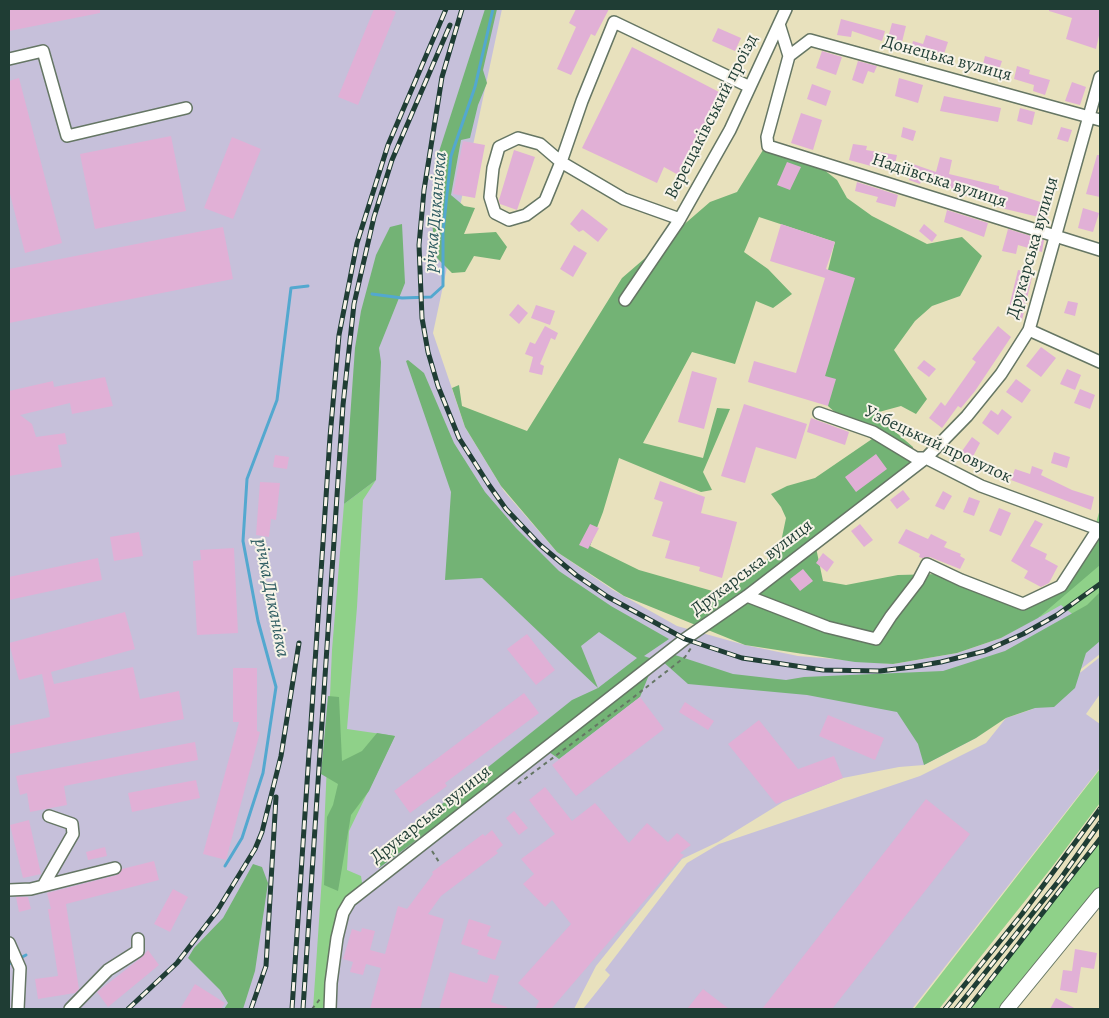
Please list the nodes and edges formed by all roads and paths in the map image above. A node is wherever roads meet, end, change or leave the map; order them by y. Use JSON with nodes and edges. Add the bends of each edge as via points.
{"nodes":[{"id":1,"x":786,"y":9,"type":"edge"},
{"id":2,"x":779,"y":24,"type":"junction"},
{"id":3,"x":789,"y":56,"type":"junction"},
{"id":4,"x":9,"y":59,"type":"edge"},
{"id":5,"x":1100,"y":77,"type":"edge"},
{"id":6,"x":750,"y":87,"type":"junction"},
{"id":7,"x":186,"y":108,"type":"dead end"},
{"id":8,"x":1095,"y":118,"type":"edge"},
{"id":9,"x":560,"y":162,"type":"junction"},
{"id":10,"x":680,"y":219,"type":"junction"},
{"id":11,"x":1054,"y":236,"type":"junction"},
{"id":12,"x":1100,"y":250,"type":"edge"},
{"id":13,"x":625,"y":300,"type":"dead end"},
{"id":14,"x":1029,"y":330,"type":"junction"},
{"id":15,"x":1100,"y":362,"type":"edge"},
{"id":16,"x":819,"y":413,"type":"dead end"},
{"id":17,"x":926,"y":458,"type":"junction"},
{"id":18,"x":747,"y":596,"type":"junction"},
{"id":19,"x":695,"y":643,"type":"dead end"},
{"id":20,"x":513,"y":788,"type":"dead end"},
{"id":21,"x":49,"y":816,"type":"dead end"},
{"id":22,"x":438,"y":846,"type":"dead end"},
{"id":23,"x":439,"y":862,"type":"dead end"},
{"id":24,"x":115,"y":868,"type":"dead end"},
{"id":25,"x":43,"y":886,"type":"junction"},
{"id":26,"x":9,"y":890,"type":"edge"},
{"id":27,"x":1100,"y":895,"type":"edge"},
{"id":28,"x":138,"y":939,"type":"dead end"},
{"id":29,"x":9,"y":943,"type":"edge"},
{"id":30,"x":18,"y":1009,"type":"edge"},
{"id":31,"x":70,"y":1009,"type":"edge"},
{"id":32,"x":330,"y":1009,"type":"edge"},
{"id":33,"x":1007,"y":1009,"type":"edge"}],
"edges":[{"from":1,"to":2,"type":"street","name":"Верещаківський проїзд"},
{"from":2,"to":3,"type":"street","name":"Верещаківський проїзд"},
{"from":2,"to":6,"type":"street","name":"Верещаківський проїзд"},
{"from":3,"to":8,"type":"street","name":"Донецька вулиця","via":[[810,40]]},
{"from":3,"to":11,"type":"street","name":"Надіївська вулиця","via":[[766,138],[768,146]]},
{"from":4,"to":7,"type":"street","via":[[43,51],[67,136]]},
{"from":5,"to":8,"type":"street","name":"Друкарська вулиця"},
{"from":6,"to":9,"type":"street","via":[[614,22]]},
{"from":6,"to":10,"type":"street","name":"Верещаківський проїзд"},
{"from":8,"to":11,"type":"street","name":"Друкарська вулиця"},
{"from":9,"to":9,"type":"street","via":[[540,144],[518,138],[499,148],[490,197],[495,213],[509,220],[526,215],[545,201]]},
{"from":9,"to":10,"type":"street","via":[[624,199]]},
{"from":10,"to":13,"type":"street","name":"Верещаківський проїзд"},
{"from":11,"to":12,"type":"street","name":"Надіївська вулиця"},
{"from":11,"to":14,"type":"street","name":"Друкарська вулиця"},
{"from":14,"to":15,"type":"street"},
{"from":14,"to":17,"type":"street","name":"Друкарська вулиця","via":[[1001,374]]},
{"from":16,"to":17,"type":"street","name":"Узбецький провулок","via":[[873,432],[916,458]]},
{"from":17,"to":18,"type":"street","name":"Друкарська вулиця"},
{"from":17,"to":18,"type":"street","name":"Узбецький провулок","via":[[981,486],[1098,529],[1061,586],[1023,604],[927,564],[876,639],[827,627]]},
{"from":18,"to":32,"type":"street","name":"Друкарська вулиця","via":[[685,639],[350,901],[343,913],[337,938]]},
{"from":19,"to":20,"type":"path","via":[[685,657]]},
{"from":21,"to":25,"type":"street","via":[[72,824],[73,834]]},
{"from":22,"to":23,"type":"path","via":[[430,852]]},
{"from":24,"to":25,"type":"street"},
{"from":25,"to":26,"type":"street"},
{"from":27,"to":33,"type":"main road"},
{"from":28,"to":31,"type":"street","via":[[138,951],[108,970]]},
{"from":29,"to":30,"type":"street","via":[[20,968]]}]}
